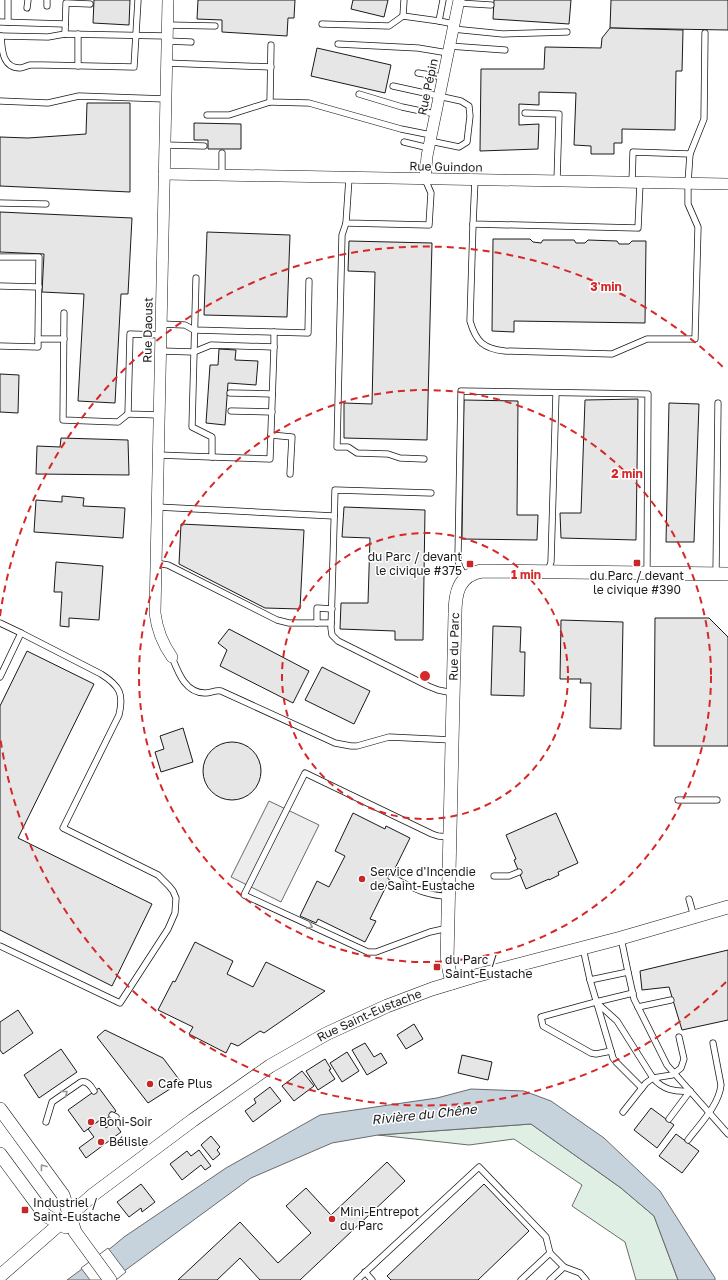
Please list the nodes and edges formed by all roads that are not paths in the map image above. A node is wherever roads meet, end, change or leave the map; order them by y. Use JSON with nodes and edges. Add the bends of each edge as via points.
{"nodes":[{"id":1,"x":8,"y":0,"type":"edge"},
{"id":2,"x":28,"y":0,"type":"edge"},
{"id":3,"x":138,"y":0,"type":"edge"},
{"id":4,"x":168,"y":0,"type":"edge"},
{"id":5,"x":404,"y":0,"type":"edge"},
{"id":6,"x":443,"y":0,"type":"edge"},
{"id":7,"x":66,"y":1,"type":"edge"},
{"id":8,"x":459,"y":2,"type":"edge"},
{"id":9,"x":90,"y":4,"type":"dead end"},
{"id":10,"x":491,"y":5,"type":"dead end"},
{"id":11,"x":28,"y":8,"type":"dead end"},
{"id":12,"x":403,"y":16,"type":"junction"},
{"id":13,"x":439,"y":21,"type":"junction"},
{"id":14,"x":0,"y":22,"type":"edge"},
{"id":15,"x":8,"y":22,"type":"junction"},
{"id":16,"x":65,"y":24,"type":"junction"},
{"id":17,"x":322,"y":24,"type":"dead end"},
{"id":18,"x":215,"y":26,"type":"dead end"},
{"id":19,"x":453,"y":27,"type":"junction"},
{"id":20,"x":567,"y":32,"type":"dead end"},
{"id":21,"x":705,"y":33,"type":"dead end"},
{"id":22,"x":65,"y":34,"type":"junction"},
{"id":23,"x":78,"y":34,"type":"junction"},
{"id":24,"x":167,"y":34,"type":"junction"},
{"id":25,"x":0,"y":36,"type":"edge"},
{"id":26,"x":137,"y":36,"type":"junction"},
{"id":27,"x":191,"y":42,"type":"dead end"},
{"id":28,"x":338,"y":44,"type":"dead end"},
{"id":29,"x":271,"y":45,"type":"dead end"},
{"id":30,"x":449,"y":50,"type":"junction"},
{"id":31,"x":505,"y":50,"type":"dead end"},
{"id":32,"x":166,"y":63,"type":"junction"},
{"id":33,"x":78,"y":66,"type":"junction"},
{"id":34,"x":271,"y":67,"type":"junction"},
{"id":35,"x":418,"y":73,"type":"dead end"},
{"id":36,"x":443,"y":77,"type":"junction"},
{"id":37,"x":393,"y":86,"type":"dead end"},
{"id":38,"x":359,"y":94,"type":"dead end"},
{"id":39,"x":439,"y":96,"type":"junction"},
{"id":40,"x":166,"y":99,"type":"junction"},
{"id":41,"x":0,"y":101,"type":"edge"},
{"id":42,"x":270,"y":102,"type":"junction"},
{"id":43,"x":525,"y":113,"type":"dead end"},
{"id":44,"x":436,"y":114,"type":"junction"},
{"id":45,"x":207,"y":115,"type":"dead end"},
{"id":46,"x":430,"y":141,"type":"junction"},
{"id":47,"x":404,"y":142,"type":"dead end"},
{"id":48,"x":164,"y":144,"type":"junction"},
{"id":49,"x":204,"y":146,"type":"dead end"},
{"id":50,"x":222,"y":153,"type":"dead end"},
{"id":51,"x":690,"y":154,"type":"junction"},
{"id":52,"x":164,"y":174,"type":"junction"},
{"id":53,"x":222,"y":175,"type":"junction"},
{"id":54,"x":349,"y":178,"type":"junction"},
{"id":55,"x":425,"y":179,"type":"junction"},
{"id":56,"x":475,"y":180,"type":"junction"},
{"id":57,"x":558,"y":181,"type":"junction"},
{"id":58,"x":636,"y":183,"type":"junction"},
{"id":59,"x":688,"y":184,"type":"junction"},
{"id":60,"x":728,"y":184,"type":"edge"},
{"id":61,"x":0,"y":203,"type":"edge"},
{"id":62,"x":46,"y":204,"type":"dead end"},
{"id":63,"x":346,"y":223,"type":"junction"},
{"id":64,"x":473,"y":224,"type":"junction"},
{"id":65,"x":0,"y":257,"type":"edge"},
{"id":66,"x":196,"y":278,"type":"dead end"},
{"id":67,"x":309,"y":281,"type":"dead end"},
{"id":68,"x":0,"y":286,"type":"edge"},
{"id":69,"x":39,"y":287,"type":"junction"},
{"id":70,"x":64,"y":313,"type":"dead end"},
{"id":71,"x":161,"y":330,"type":"junction"},
{"id":72,"x":194,"y":330,"type":"junction"},
{"id":73,"x":274,"y":332,"type":"junction"},
{"id":74,"x":38,"y":339,"type":"junction"},
{"id":75,"x":64,"y":340,"type":"junction"},
{"id":76,"x":0,"y":346,"type":"edge"},
{"id":77,"x":274,"y":347,"type":"junction"},
{"id":78,"x":161,"y":351,"type":"junction"},
{"id":79,"x":194,"y":352,"type":"junction"},
{"id":80,"x":230,"y":393,"type":"dead end"},
{"id":81,"x":556,"y":393,"type":"junction"},
{"id":82,"x":272,"y":394,"type":"junction"},
{"id":83,"x":718,"y":402,"type":"dead end"},
{"id":84,"x":231,"y":411,"type":"dead end"},
{"id":85,"x":272,"y":412,"type":"junction"},
{"id":86,"x":128,"y":414,"type":"junction"},
{"id":87,"x":160,"y":415,"type":"junction"},
{"id":88,"x":271,"y":435,"type":"junction"},
{"id":89,"x":158,"y":455,"type":"junction"},
{"id":90,"x":212,"y":457,"type":"junction"},
{"id":91,"x":424,"y":459,"type":"dead end"},
{"id":92,"x":290,"y":474,"type":"dead end"},
{"id":93,"x":431,"y":493,"type":"dead end"},
{"id":94,"x":157,"y":507,"type":"junction"},
{"id":95,"x":334,"y":516,"type":"junction"},
{"id":96,"x":156,"y":563,"type":"junction"},
{"id":97,"x":548,"y":571,"type":"junction"},
{"id":98,"x":647,"y":572,"type":"junction"},
{"id":99,"x":722,"y":574,"type":"edge"},
{"id":100,"x":467,"y":577,"type":"junction"},
{"id":101,"x":332,"y":609,"type":"junction"},
{"id":102,"x":0,"y":623,"type":"edge"},
{"id":103,"x":317,"y":623,"type":"junction"},
{"id":104,"x":331,"y":623,"type":"junction"},
{"id":105,"x":21,"y":633,"type":"junction"},
{"id":106,"x":172,"y":656,"type":"joint"},
{"id":107,"x":0,"y":677,"type":"edge"},
{"id":108,"x":453,"y":693,"type":"junction"},
{"id":109,"x":452,"y":740,"type":"junction"},
{"id":110,"x":678,"y":800,"type":"dead end"},
{"id":111,"x":717,"y":800,"type":"dead end"},
{"id":112,"x":450,"y":837,"type":"junction"},
{"id":113,"x":519,"y":872,"type":"dead end"},
{"id":114,"x":494,"y":876,"type":"dead end"},
{"id":115,"x":391,"y":877,"type":"dead end"},
{"id":116,"x":449,"y":896,"type":"junction"},
{"id":117,"x":689,"y":899,"type":"dead end"},
{"id":118,"x":728,"y":907,"type":"edge"},
{"id":119,"x":694,"y":918,"type":"junction"},
{"id":120,"x":448,"y":928,"type":"junction"},
{"id":121,"x":621,"y":938,"type":"junction"},
{"id":122,"x":0,"y":946,"type":"edge"},
{"id":123,"x":583,"y":948,"type":"junction"},
{"id":124,"x":628,"y":972,"type":"junction"},
{"id":125,"x":590,"y":980,"type":"junction"},
{"id":126,"x":452,"y":983,"type":"junction"},
{"id":127,"x":633,"y":993,"type":"junction"},
{"id":128,"x":670,"y":1000,"type":"dead end"},
{"id":129,"x":596,"y":1002,"type":"junction"},
{"id":130,"x":638,"y":1007,"type":"junction"},
{"id":131,"x":679,"y":1037,"type":"dead end"},
{"id":132,"x":713,"y":1043,"type":"dead end"},
{"id":133,"x":611,"y":1051,"type":"junction"},
{"id":134,"x":675,"y":1074,"type":"junction"},
{"id":135,"x":653,"y":1078,"type":"junction"},
{"id":136,"x":642,"y":1088,"type":"junction"},
{"id":137,"x":94,"y":1091,"type":"dead end"},
{"id":138,"x":690,"y":1091,"type":"junction"},
{"id":139,"x":0,"y":1109,"type":"edge"},
{"id":140,"x":623,"y":1112,"type":"dead end"},
{"id":141,"x":708,"y":1112,"type":"junction"},
{"id":142,"x":669,"y":1119,"type":"dead end"},
{"id":143,"x":46,"y":1122,"type":"dead end"},
{"id":144,"x":728,"y":1134,"type":"edge"},
{"id":145,"x":688,"y":1140,"type":"dead end"},
{"id":146,"x":0,"y":1154,"type":"edge"},
{"id":147,"x":65,"y":1220,"type":"junction"},
{"id":148,"x":550,"y":1253,"type":"junction"},
{"id":149,"x":564,"y":1268,"type":"junction"},
{"id":150,"x":365,"y":1272,"type":"junction"},
{"id":151,"x":0,"y":1276,"type":"edge"},
{"id":152,"x":110,"y":1280,"type":"edge"},
{"id":153,"x":356,"y":1280,"type":"edge"},
{"id":154,"x":372,"y":1280,"type":"edge"},
{"id":155,"x":521,"y":1280,"type":"edge"},
{"id":156,"x":550,"y":1280,"type":"edge"},
{"id":157,"x":586,"y":1280,"type":"edge"}],
"edges":[{"from":1,"to":15,"type":"lane"},
{"from":2,"to":11,"type":"lane"},
{"from":3,"to":26,"type":"lane"},
{"from":4,"to":24,"type":"street","name":"Rue Daoust"},
{"from":5,"to":12,"type":"lane"},
{"from":6,"to":13,"type":"lane"},
{"from":7,"to":9,"type":"lane"},
{"from":7,"to":16,"type":"lane"},
{"from":8,"to":10,"type":"lane"},
{"from":8,"to":19,"type":"street","name":"Rue Pépin"},
{"from":12,"to":13,"type":"lane"},
{"from":12,"to":17,"type":"lane","via":[[389,26]]},
{"from":13,"to":19,"type":"lane"},
{"from":14,"to":15,"type":"lane"},
{"from":15,"to":16,"type":"lane"},
{"from":16,"to":22,"type":"lane"},
{"from":18,"to":24,"type":"lane"},
{"from":19,"to":20,"type":"lane","via":[[503,34]]},
{"from":19,"to":30,"type":"street","name":"Rue Pépin"},
{"from":21,"to":51,"type":"lane","via":[[704,119]]},
{"from":22,"to":23,"type":"lane"},
{"from":22,"to":25,"type":"lane","via":[[48,37]]},
{"from":23,"to":26,"type":"lane"},
{"from":23,"to":33,"type":"lane"},
{"from":24,"to":26,"type":"lane"},
{"from":24,"to":27,"type":"lane"},
{"from":24,"to":32,"type":"street","name":"Rue Daoust"},
{"from":25,"to":33,"type":"lane","via":[[3,56],[6,62],[15,67]]},
{"from":26,"to":33,"type":"lane","via":[[134,67]]},
{"from":28,"to":30,"type":"lane"},
{"from":29,"to":34,"type":"lane"},
{"from":30,"to":31,"type":"lane"},
{"from":30,"to":36,"type":"street","name":"Rue Pépin"},
{"from":32,"to":34,"type":"lane"},
{"from":32,"to":40,"type":"street","name":"Rue Daoust"},
{"from":34,"to":42,"type":"lane"},
{"from":35,"to":36,"type":"lane"},
{"from":36,"to":39,"type":"street","name":"Rue Pépin"},
{"from":37,"to":39,"type":"lane"},
{"from":38,"to":44,"type":"lane"},
{"from":39,"to":44,"type":"street","name":"Rue Pépin"},
{"from":39,"to":46,"type":"lane","via":[[461,101],[469,106],[468,138],[467,142],[459,147]]},
{"from":40,"to":41,"type":"lane","via":[[80,96],[48,103]]},
{"from":40,"to":48,"type":"street","name":"Rue Daoust"},
{"from":42,"to":45,"type":"lane","via":[[229,115]]},
{"from":42,"to":46,"type":"lane","via":[[309,103],[401,128]]},
{"from":43,"to":57,"type":"lane","via":[[559,114]]},
{"from":44,"to":46,"type":"street","name":"Rue Pépin"},
{"from":46,"to":47,"type":"lane"},
{"from":46,"to":55,"type":"street","name":"Rue Pépin"},
{"from":48,"to":49,"type":"lane"},
{"from":48,"to":52,"type":"street","name":"Rue Daoust"},
{"from":50,"to":53,"type":"lane"},
{"from":51,"to":58,"type":"lane","via":[[633,152]]},
{"from":51,"to":59,"type":"lane"},
{"from":52,"to":53,"type":"street","name":"Rue Guindon"},
{"from":52,"to":71,"type":"street","name":"Rue Daoust"},
{"from":53,"to":54,"type":"street","name":"Rue Guindon"},
{"from":54,"to":55,"type":"street","name":"Rue Guindon"},
{"from":54,"to":63,"type":"lane"},
{"from":55,"to":56,"type":"street","name":"Rue Guindon"},
{"from":55,"to":63,"type":"lane","via":[[430,192],[429,225]]},
{"from":56,"to":57,"type":"street","name":"Rue Guindon"},
{"from":56,"to":64,"type":"lane"},
{"from":57,"to":58,"type":"street","name":"Rue Guindon"},
{"from":58,"to":59,"type":"street","name":"Rue Guindon"},
{"from":58,"to":64,"type":"lane","via":[[638,228]]},
{"from":59,"to":60,"type":"street","name":"Rue Guindon"},
{"from":59,"to":64,"type":"lane","via":[[688,204],[698,227],[695,339],[647,339],[612,354],[505,351],[490,348],[476,338],[470,321]]},
{"from":61,"to":62,"type":"lane"},
{"from":63,"to":91,"type":"lane","via":[[342,235],[337,447],[348,447],[357,453]]},
{"from":65,"to":69,"type":"lane","via":[[39,257]]},
{"from":66,"to":72,"type":"lane"},
{"from":67,"to":73,"type":"lane","via":[[308,333]]},
{"from":68,"to":69,"type":"lane"},
{"from":69,"to":74,"type":"lane"},
{"from":70,"to":75,"type":"lane"},
{"from":71,"to":72,"type":"lane","via":[[184,325]]},
{"from":71,"to":78,"type":"street","name":"Rue Daoust"},
{"from":71,"to":86,"type":"lane","via":[[130,334]]},
{"from":72,"to":73,"type":"lane"},
{"from":72,"to":79,"type":"lane"},
{"from":73,"to":77,"type":"lane"},
{"from":74,"to":75,"type":"lane"},
{"from":74,"to":76,"type":"lane","via":[[38,347]]},
{"from":75,"to":86,"type":"lane","via":[[63,420],[118,422]]},
{"from":77,"to":79,"type":"lane","via":[[211,345]]},
{"from":77,"to":82,"type":"lane"},
{"from":78,"to":79,"type":"lane"},
{"from":78,"to":87,"type":"street","name":"Rue Daoust"},
{"from":79,"to":90,"type":"lane","via":[[192,427],[212,437]]},
{"from":80,"to":82,"type":"lane"},
{"from":81,"to":97,"type":"lane","via":[[551,562]]},
{"from":81,"to":98,"type":"lane","via":[[648,394]]},
{"from":81,"to":100,"type":"lane","via":[[461,391],[458,563]]},
{"from":82,"to":85,"type":"lane"},
{"from":83,"to":99,"type":"lane"},
{"from":84,"to":85,"type":"lane"},
{"from":85,"to":88,"type":"lane"},
{"from":86,"to":87,"type":"lane"},
{"from":87,"to":89,"type":"street","name":"Rue Daoust"},
{"from":88,"to":90,"type":"lane","via":[[270,459]]},
{"from":88,"to":92,"type":"lane","via":[[292,437]]},
{"from":89,"to":90,"type":"lane"},
{"from":89,"to":94,"type":"street","name":"Rue Daoust"},
{"from":93,"to":95,"type":"lane","via":[[335,490]]},
{"from":94,"to":95,"type":"lane"},
{"from":94,"to":96,"type":"street","name":"Rue Daoust"},
{"from":95,"to":101,"type":"lane"},
{"from":96,"to":103,"type":"lane","via":[[173,568],[277,620]]},
{"from":96,"to":106,"type":"street","name":"Rue Daoust","via":[[157,628]]},
{"from":97,"to":98,"type":"street"},
{"from":97,"to":100,"type":"street","via":[[482,571]]},
{"from":98,"to":99,"type":"street"},
{"from":100,"to":108,"type":"street","name":"Rue du Parc","via":[[459,587],[455,603]]},
{"from":101,"to":103,"type":"lane","via":[[317,608]]},
{"from":101,"to":104,"type":"lane"},
{"from":102,"to":105,"type":"lane"},
{"from":103,"to":104,"type":"lane"},
{"from":104,"to":108,"type":"lane","via":[[332,634],[338,641],[428,686]]},
{"from":105,"to":107,"type":"lane"},
{"from":105,"to":122,"type":"lane","via":[[101,674],[113,682],[120,692],[119,715],[63,828],[158,875],[173,891],[176,904],[168,929],[120,1003]]},
{"from":106,"to":109,"type":"lane","via":[[182,679],[192,688],[204,693],[221,691],[335,743],[357,746],[389,737]]},
{"from":108,"to":109,"type":"street","name":"Rue du Parc"},
{"from":109,"to":112,"type":"street","name":"Rue du Parc"},
{"from":110,"to":111,"type":"lane"},
{"from":112,"to":116,"type":"street","name":"Rue du Parc"},
{"from":112,"to":120,"type":"lane","one_way":true,"via":[[432,834],[304,773],[244,895],[362,950],[372,952]]},
{"from":113,"to":114,"type":"lane","via":[[509,876]]},
{"from":115,"to":116,"type":"lane","via":[[431,895]]},
{"from":116,"to":120,"type":"street","name":"Rue du Parc"},
{"from":117,"to":119,"type":"lane"},
{"from":118,"to":119,"type":"street","name":"Rue Saint-Eustache"},
{"from":119,"to":121,"type":"street","name":"Rue Saint-Eustache"},
{"from":120,"to":126,"type":"street","name":"Rue du Parc","via":[[447,960]]},
{"from":121,"to":123,"type":"street","name":"Rue Saint-Eustache"},
{"from":121,"to":124,"type":"lane"},
{"from":123,"to":125,"type":"lane"},
{"from":123,"to":126,"type":"street","name":"Rue Saint-Eustache"},
{"from":124,"to":125,"type":"lane"},
{"from":124,"to":127,"type":"lane"},
{"from":125,"to":129,"type":"lane"},
{"from":126,"to":147,"type":"street","name":"Rue Saint-Eustache","via":[[370,1013],[270,1066],[159,1144]]},
{"from":127,"to":129,"type":"lane"},
{"from":127,"to":130,"type":"lane"},
{"from":128,"to":130,"type":"lane"},
{"from":129,"to":133,"type":"lane"},
{"from":129,"to":133,"type":"lane","via":[[542,1017],[543,1026],[591,1054]]},
{"from":129,"to":135,"type":"lane","via":[[616,1021]]},
{"from":130,"to":134,"type":"lane","via":[[667,1065]]},
{"from":131,"to":134,"type":"lane","via":[[684,1059],[681,1068]]},
{"from":132,"to":141,"type":"lane","via":[[721,1085],[718,1097]]},
{"from":133,"to":136,"type":"lane","via":[[616,1062]]},
{"from":134,"to":135,"type":"lane"},
{"from":134,"to":138,"type":"lane"},
{"from":135,"to":136,"type":"lane"},
{"from":135,"to":138,"type":"lane","via":[[658,1084],[672,1091]]},
{"from":136,"to":140,"type":"lane"},
{"from":143,"to":137,"type":"lane","one_way":true,"via":[[52,1102],[81,1082],[87,1082]]},
{"from":138,"to":141,"type":"lane"},
{"from":138,"to":142,"type":"lane"},
{"from":147,"to":139,"type":"street","one_way":true,"via":[[63,1195]]},
{"from":141,"to":144,"type":"lane"},
{"from":141,"to":145,"type":"lane"},
{"from":146,"to":147,"type":"street","via":[[45,1215]]},
{"from":147,"to":151,"type":"street","name":"Rue Saint-Eustache"},
{"from":147,"to":152,"type":"street"},
{"from":148,"to":149,"type":"lane"},
{"from":148,"to":150,"type":"lane","via":[[546,1237],[480,1167]]},
{"from":148,"to":155,"type":"lane"},
{"from":149,"to":156,"type":"lane"},
{"from":149,"to":157,"type":"lane","via":[[580,1273]]},
{"from":150,"to":153,"type":"lane"},
{"from":150,"to":154,"type":"lane"}]}
